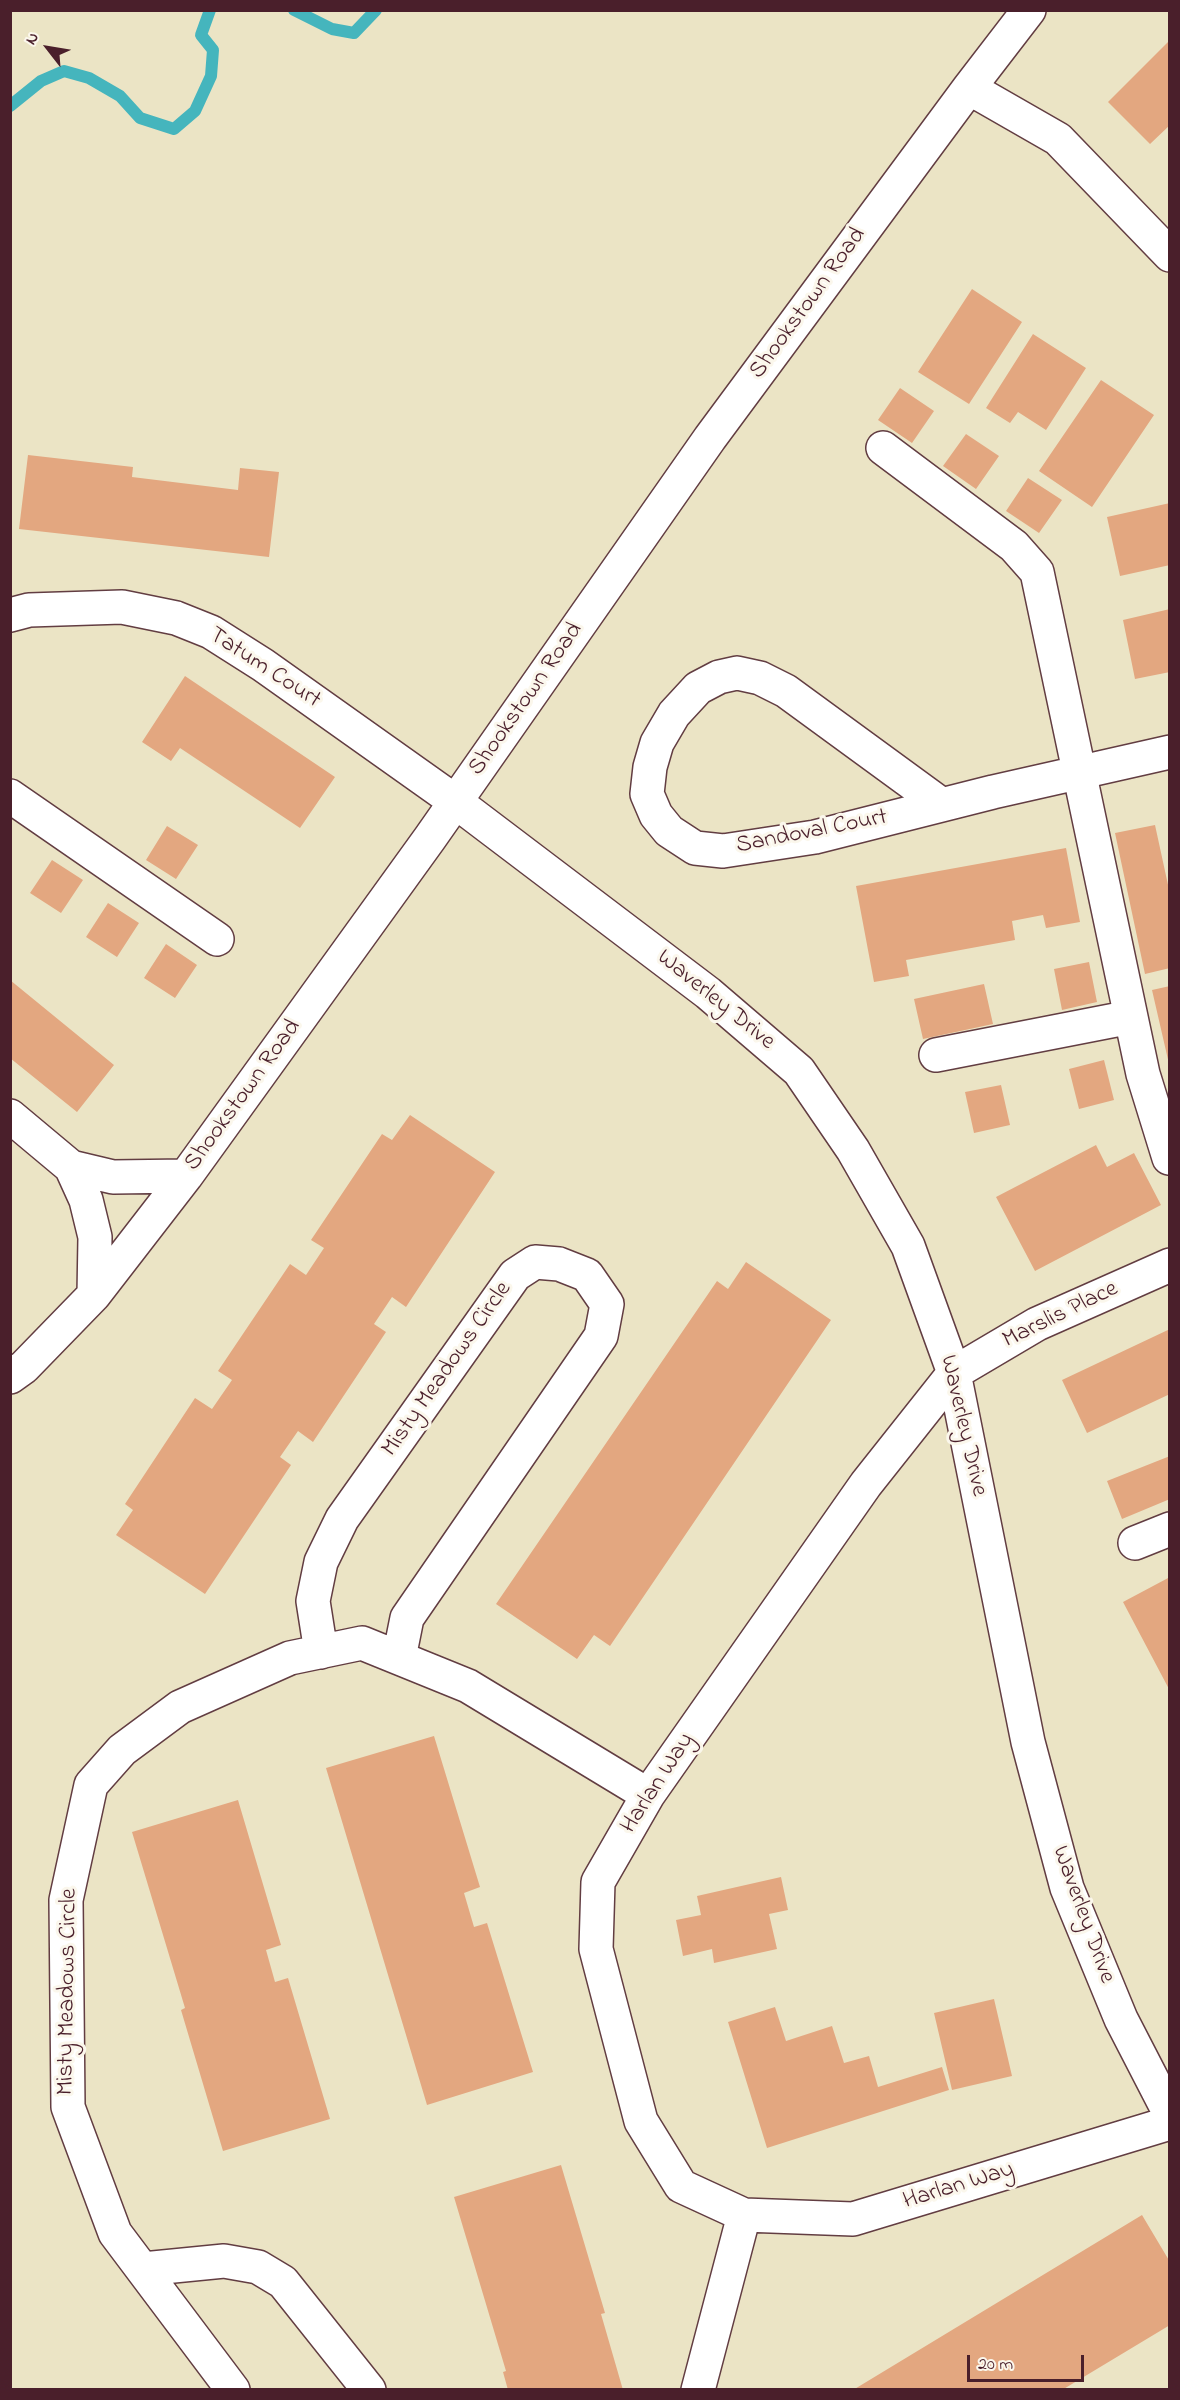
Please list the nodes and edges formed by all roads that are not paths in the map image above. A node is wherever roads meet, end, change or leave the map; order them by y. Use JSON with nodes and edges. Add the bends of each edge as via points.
{"nodes":[{"id":1,"x":1029,"y":10,"type":"edge"},
{"id":2,"x":969,"y":88,"type":"junction"},
{"id":3,"x":1170,"y":255,"type":"edge"},
{"id":4,"x":883,"y":448,"type":"dead end"},
{"id":5,"x":10,"y":615,"type":"edge"},
{"id":6,"x":1170,"y":752,"type":"edge"},
{"id":7,"x":1079,"y":772,"type":"junction"},
{"id":8,"x":10,"y":796,"type":"edge"},
{"id":9,"x":456,"y":802,"type":"junction"},
{"id":10,"x":942,"y":805,"type":"junction"},
{"id":11,"x":217,"y":939,"type":"dead end"},
{"id":12,"x":1131,"y":1017,"type":"junction"},
{"id":13,"x":936,"y":1055,"type":"dead end"},
{"id":14,"x":10,"y":1116,"type":"edge"},
{"id":15,"x":1170,"y":1158,"type":"edge"},
{"id":16,"x":71,"y":1167,"type":"junction"},
{"id":17,"x":186,"y":1176,"type":"junction"},
{"id":18,"x":1170,"y":1265,"type":"edge"},
{"id":19,"x":93,"y":1294,"type":"junction"},
{"id":20,"x":954,"y":1372,"type":"junction"},
{"id":21,"x":10,"y":1377,"type":"edge"},
{"id":22,"x":1170,"y":1529,"type":"edge"},
{"id":23,"x":1135,"y":1543,"type":"dead end"},
{"id":24,"x":321,"y":1652,"type":"junction"},
{"id":25,"x":399,"y":1658,"type":"junction"},
{"id":26,"x":648,"y":1795,"type":"junction"},
{"id":27,"x":1170,"y":2115,"type":"edge"},
{"id":28,"x":1170,"y":2123,"type":"edge"},
{"id":29,"x":744,"y":2215,"type":"junction"},
{"id":30,"x":142,"y":2270,"type":"junction"},
{"id":31,"x":233,"y":2390,"type":"edge"},
{"id":32,"x":369,"y":2390,"type":"edge"},
{"id":33,"x":698,"y":2390,"type":"edge"}],
"edges":[{"from":1,"to":2,"type":"street","name":"Shookstown Road"},
{"from":2,"to":3,"type":"street","via":[[1058,140]]},
{"from":2,"to":9,"type":"street","name":"Shookstown Road","via":[[710,438]]},
{"from":4,"to":7,"type":"street","via":[[1014,546],[1037,572]]},
{"from":5,"to":9,"type":"street","name":"Tatum Court","via":[[29,610],[122,607],[176,618],[211,632]]},
{"from":6,"to":7,"type":"street","name":"Sandoval Court"},
{"from":7,"to":10,"type":"street","name":"Sandoval Court"},
{"from":7,"to":12,"type":"street"},
{"from":8,"to":11,"type":"street"},
{"from":9,"to":17,"type":"street","name":"Shookstown Road"},
{"from":9,"to":20,"type":"street","name":"Waverley Drive","via":[[708,993],[799,1071],[853,1150],[908,1246]]},
{"from":10,"to":10,"type":"street","name":"Sandoval Court","via":[[786,691],[760,678],[737,673],[698,688],[674,714],[657,743],[647,794],[669,831],[695,848],[723,851],[815,837]]},
{"from":12,"to":13,"type":"street"},
{"from":12,"to":15,"type":"street","via":[[1143,1074]]},
{"from":14,"to":16,"type":"street"},
{"from":16,"to":17,"type":"street","via":[[113,1177]]},
{"from":16,"to":19,"type":"street","via":[[86,1200],[95,1237]]},
{"from":17,"to":19,"type":"street","name":"Shookstown Road"},
{"from":18,"to":20,"type":"street","name":"Marslis Place","via":[[1036,1324]]},
{"from":19,"to":21,"type":"street","name":"Shookstown Road"},
{"from":20,"to":26,"type":"street","name":"Harlan Way","via":[[866,1484]]},
{"from":20,"to":27,"type":"street","name":"Waverley Drive","via":[[1028,1742],[1067,1888],[1120,2019]]},
{"from":22,"to":23,"type":"street"},
{"from":24,"to":25,"type":"street","name":"Misty Meadows Circle","via":[[362,1644]]},
{"from":24,"to":25,"type":"street","name":"Misty Meadows Circle","via":[[313,1601],[321,1562],[342,1519],[515,1275],[535,1262],[559,1264],[587,1275],[607,1304],[601,1336],[407,1618]]},
{"from":24,"to":30,"type":"street","name":"Misty Meadows Circle","via":[[290,1658],[180,1707],[122,1750],[91,1785],[66,1900],[68,2107],[115,2233]]},
{"from":25,"to":26,"type":"street","name":"Misty Meadows Circle","via":[[468,1686]]},
{"from":26,"to":29,"type":"street","name":"Harlan Way","via":[[598,1882],[596,1949],[641,2121],[681,2186]]},
{"from":28,"to":29,"type":"street","name":"Harlan Way","via":[[853,2219]]},
{"from":29,"to":33,"type":"street"},
{"from":30,"to":31,"type":"street","name":"Misty Meadows Circle"},
{"from":30,"to":32,"type":"street","via":[[224,2260],[258,2267],[282,2282]]}]}
